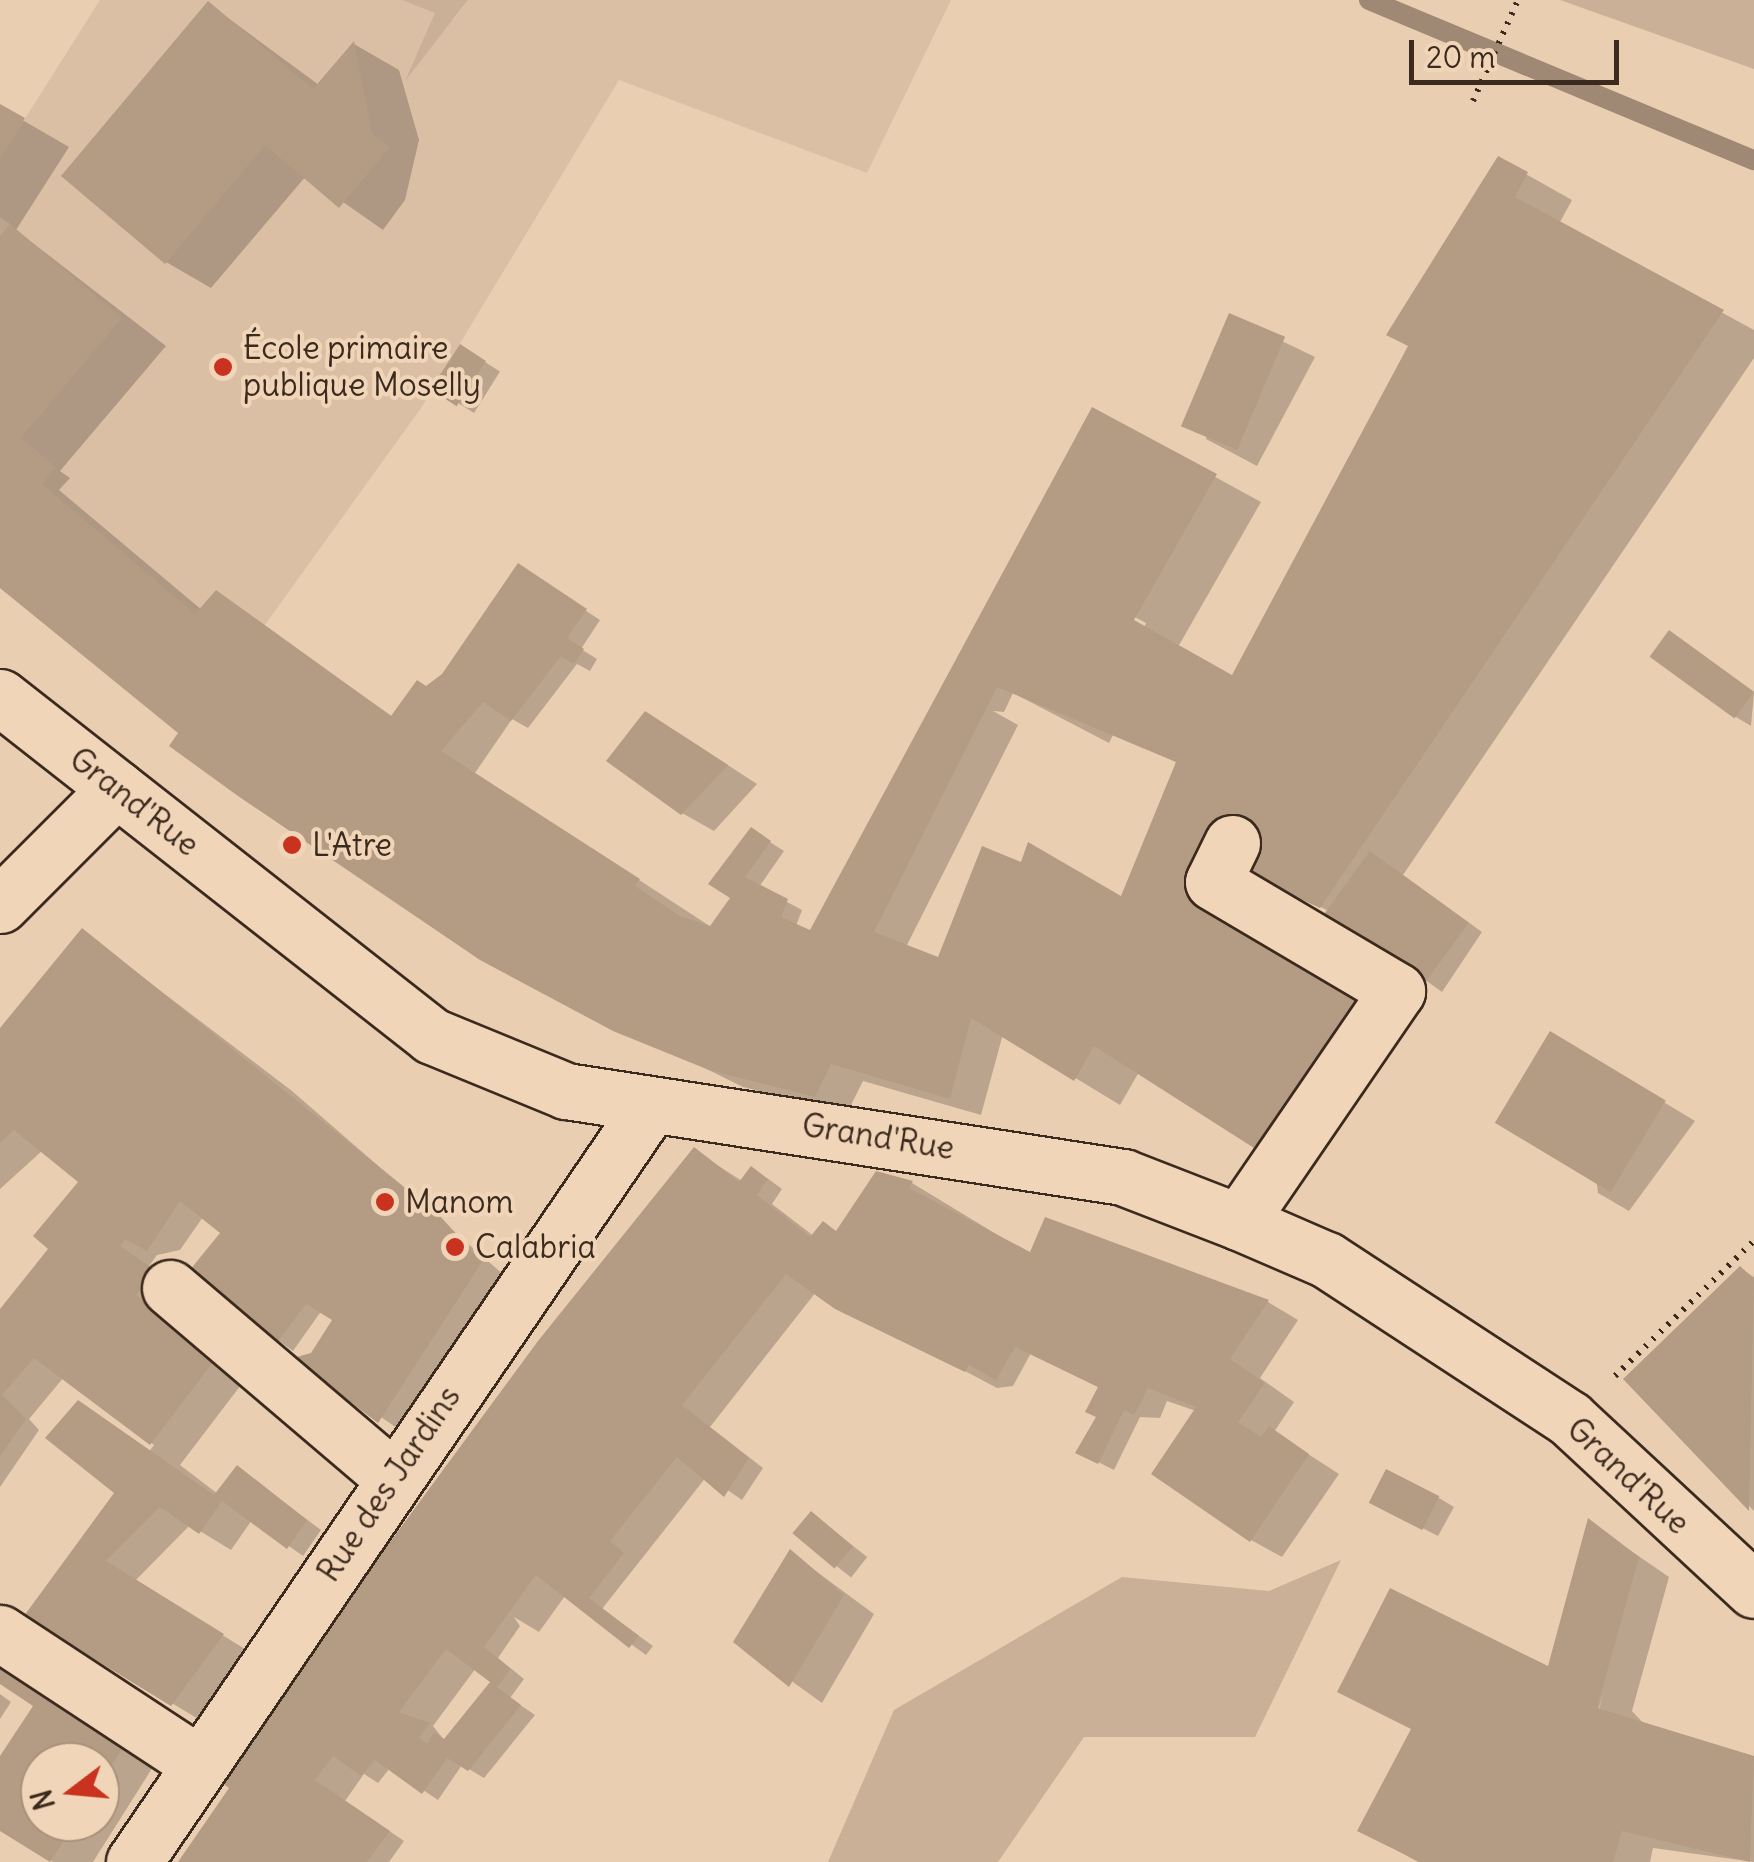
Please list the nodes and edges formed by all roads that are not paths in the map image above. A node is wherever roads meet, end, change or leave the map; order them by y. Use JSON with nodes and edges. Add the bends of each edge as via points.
{"nodes":[{"id":1,"x":0,"y":697,"type":"edge"},
{"id":2,"x":117,"y":788,"type":"junction"},
{"id":3,"x":1232,"y":843,"type":"dead end"},
{"id":4,"x":0,"y":904,"type":"edge"},
{"id":5,"x":649,"y":1108,"type":"junction"},
{"id":6,"x":1239,"y":1222,"type":"junction"},
{"id":7,"x":170,"y":1288,"type":"dead end"},
{"id":8,"x":393,"y":1478,"type":"junction"},
{"id":9,"x":1754,"y":1590,"type":"edge"},
{"id":10,"x":0,"y":1633,"type":"edge"},
{"id":11,"x":198,"y":1764,"type":"junction"},
{"id":12,"x":134,"y":1862,"type":"edge"}],
"edges":[{"from":1,"to":2,"type":"street","name":"Grand'Rue"},
{"from":2,"to":4,"type":"street"},
{"from":2,"to":5,"type":"street","name":"Grand'Rue","via":[[432,1036],[566,1090]]},
{"from":3,"to":6,"type":"street","via":[[1213,882],[1396,991]]},
{"from":5,"to":6,"type":"street","name":"Grand'Rue","via":[[1123,1176]]},
{"from":5,"to":8,"type":"street","name":"Rue des Jardins"},
{"from":6,"to":9,"type":"street","name":"Grand'Rue","via":[[1328,1260],[1570,1419]]},
{"from":7,"to":8,"type":"street"},
{"from":8,"to":11,"type":"street","name":"Rue des Jardins"},
{"from":10,"to":11,"type":"street"},
{"from":11,"to":12,"type":"street","name":"Rue des Jardins"}]}
